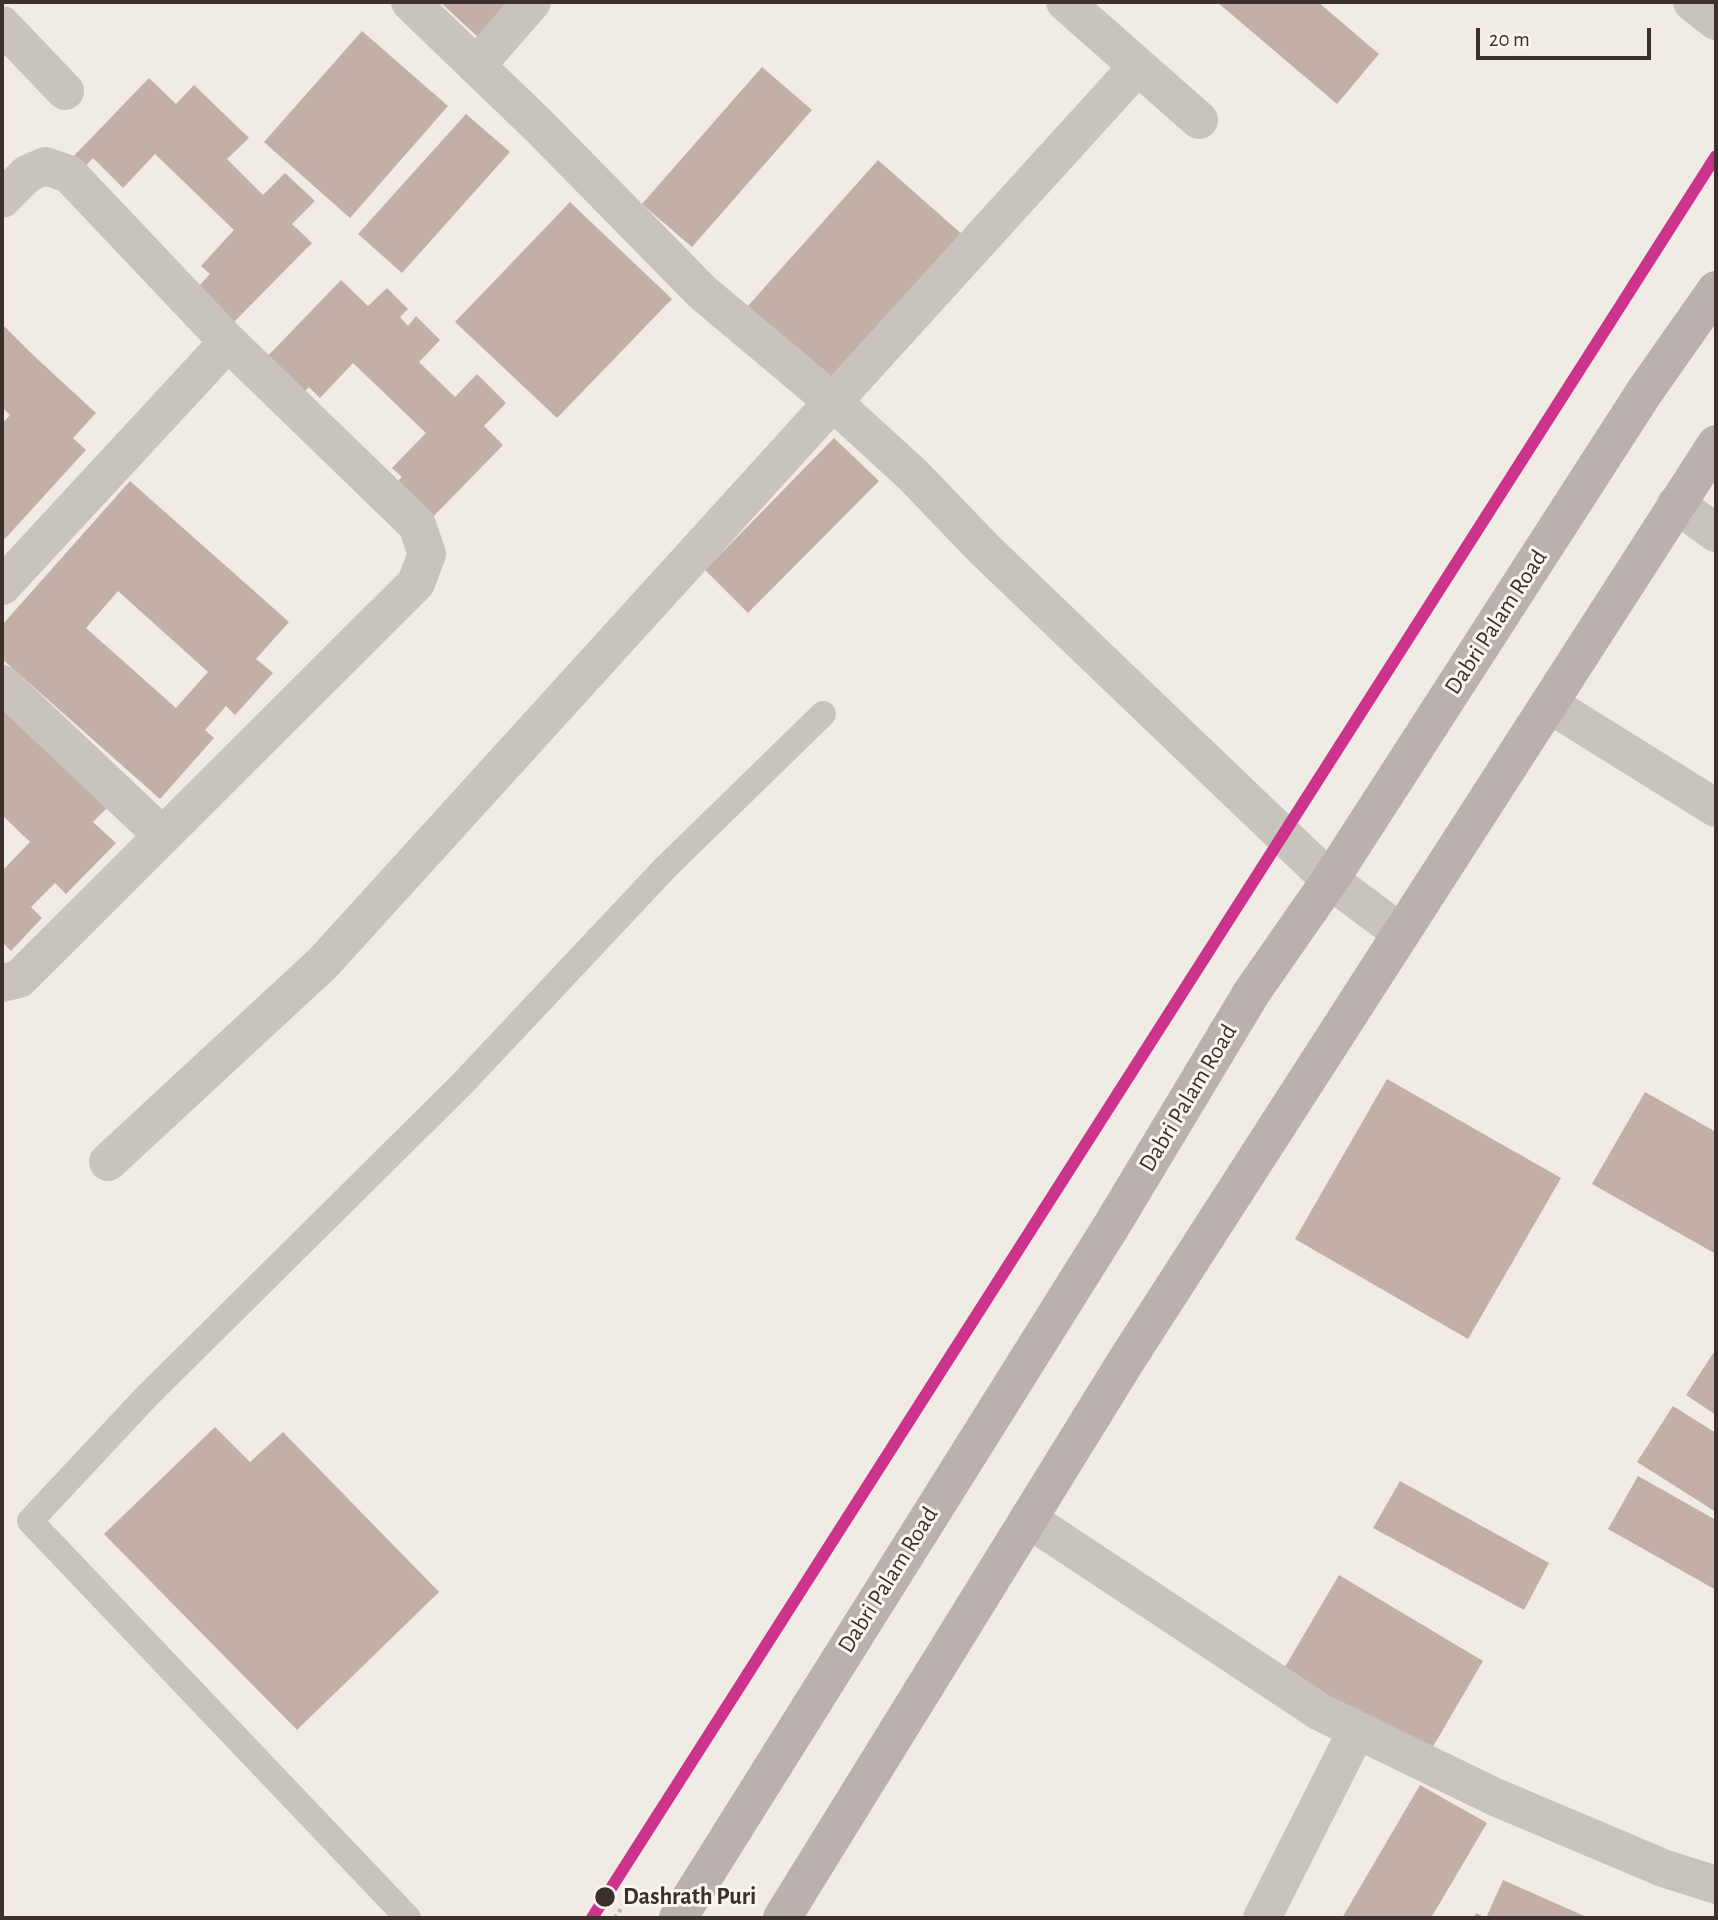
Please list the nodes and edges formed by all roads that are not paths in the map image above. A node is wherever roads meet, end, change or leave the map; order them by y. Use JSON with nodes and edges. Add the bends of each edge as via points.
{"nodes":[{"id":1,"x":410,"y":2,"type":"edge"},
{"id":2,"x":532,"y":2,"type":"edge"},
{"id":3,"x":1065,"y":2,"type":"edge"},
{"id":4,"x":1692,"y":2,"type":"edge"},
{"id":5,"x":1716,"y":21,"type":"edge"},
{"id":6,"x":2,"y":25,"type":"edge"},
{"id":7,"x":476,"y":66,"type":"junction"},
{"id":8,"x":1138,"y":66,"type":"junction"},
{"id":9,"x":65,"y":91,"type":"dead end"},
{"id":10,"x":1199,"y":120,"type":"dead end"},
{"id":11,"x":2,"y":199,"type":"edge"},
{"id":12,"x":1716,"y":290,"type":"edge"},
{"id":13,"x":228,"y":342,"type":"junction"},
{"id":14,"x":832,"y":401,"type":"junction"},
{"id":15,"x":1716,"y":443,"type":"edge"},
{"id":16,"x":1676,"y":504,"type":"junction"},
{"id":17,"x":1716,"y":533,"type":"edge"},
{"id":18,"x":2,"y":586,"type":"edge"},
{"id":19,"x":2,"y":684,"type":"edge"},
{"id":20,"x":1549,"y":704,"type":"junction"},
{"id":21,"x":824,"y":714,"type":"dead end"},
{"id":22,"x":1716,"y":808,"type":"edge"},
{"id":23,"x":162,"y":835,"type":"junction"},
{"id":24,"x":1330,"y":880,"type":"junction"},
{"id":25,"x":1402,"y":933,"type":"junction"},
{"id":26,"x":2,"y":983,"type":"edge"},
{"id":27,"x":108,"y":1161,"type":"dead end"},
{"id":28,"x":1028,"y":1519,"type":"junction"},
{"id":29,"x":1357,"y":1730,"type":"junction"},
{"id":30,"x":1716,"y":1885,"type":"edge"},
{"id":31,"x":408,"y":1918,"type":"edge"},
{"id":32,"x":678,"y":1918,"type":"edge"},
{"id":33,"x":782,"y":1918,"type":"edge"},
{"id":34,"x":1262,"y":1918,"type":"edge"}],
"edges":[{"from":1,"to":7,"type":"street"},
{"from":2,"to":7,"type":"street"},
{"from":3,"to":8,"type":"street"},
{"from":4,"to":5,"type":"street"},
{"from":6,"to":9,"type":"street"},
{"from":7,"to":14,"type":"street","via":[[702,292]]},
{"from":8,"to":10,"type":"street"},
{"from":8,"to":14,"type":"street"},
{"from":11,"to":13,"type":"street","via":[[27,174],[46,166],[69,174]]},
{"from":12,"to":24,"type":"main road","name":"Dabri Palam Road","via":[[1645,391]]},
{"from":13,"to":18,"type":"street"},
{"from":13,"to":23,"type":"street","via":[[417,525],[427,554],[416,583]]},
{"from":14,"to":24,"type":"street"},
{"from":14,"to":27,"type":"street","via":[[323,963]]},
{"from":15,"to":16,"type":"main road"},
{"from":16,"to":17,"type":"street"},
{"from":16,"to":20,"type":"main road"},
{"from":19,"to":23,"type":"street"},
{"from":20,"to":22,"type":"street"},
{"from":20,"to":25,"type":"main road"},
{"from":21,"to":31,"type":"lane","via":[[666,867],[462,1084],[147,1396],[30,1521]]},
{"from":23,"to":26,"type":"street","via":[[19,979]]},
{"from":24,"to":25,"type":"street"},
{"from":24,"to":32,"type":"main road","name":"Dabri Palam Road","via":[[1252,992],[1112,1225]]},
{"from":25,"to":28,"type":"main road"},
{"from":28,"to":29,"type":"street","via":[[1320,1712]]},
{"from":28,"to":33,"type":"main road"},
{"from":29,"to":30,"type":"street","via":[[1495,1797],[1663,1868]]},
{"from":29,"to":34,"type":"street"}]}
